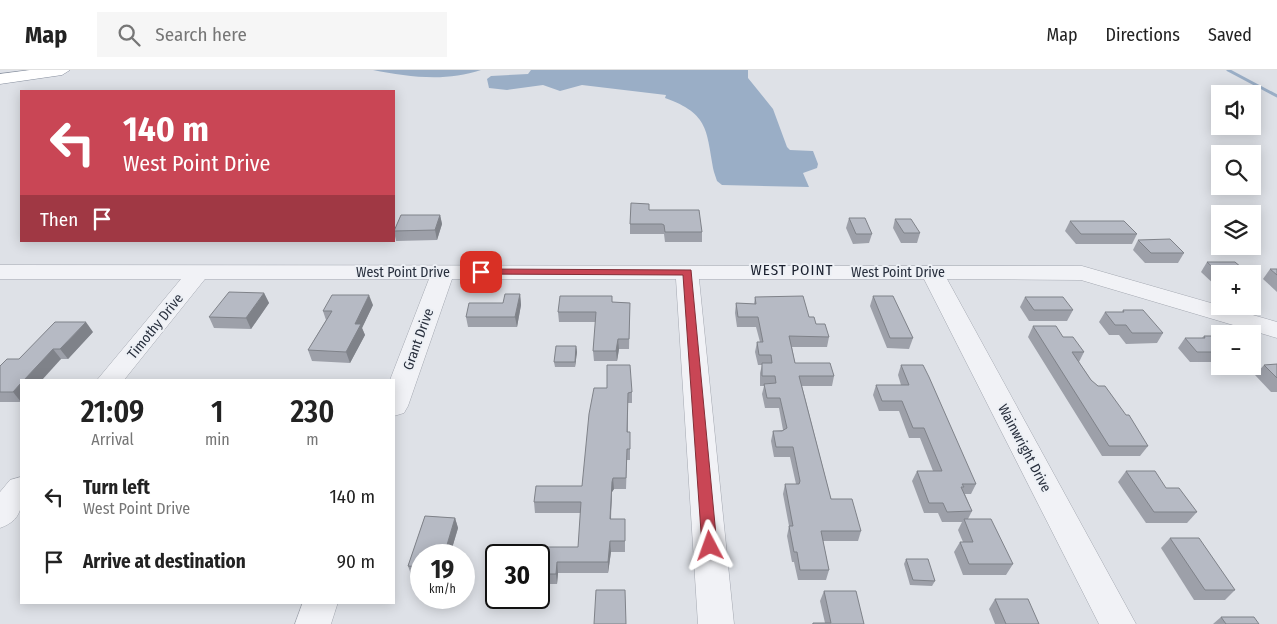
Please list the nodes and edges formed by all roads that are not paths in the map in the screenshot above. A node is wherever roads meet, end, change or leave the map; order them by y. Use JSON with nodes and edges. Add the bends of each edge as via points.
{"nodes":[{"id":1,"x":62,"y":70,"type":"edge"},
{"id":2,"x":0,"y":79,"type":"edge"},
{"id":3,"x":0,"y":272,"type":"edge"},
{"id":4,"x":199,"y":272,"type":"junction"},
{"id":5,"x":443,"y":272,"type":"junction"},
{"id":6,"x":687,"y":272,"type":"junction"},
{"id":7,"x":932,"y":272,"type":"junction"},
{"id":8,"x":1277,"y":330,"type":"edge"},
{"id":9,"x":111,"y":379,"type":"edge"},
{"id":10,"x":395,"y":403,"type":"edge"},
{"id":11,"x":20,"y":490,"type":"edge"},
{"id":12,"x":0,"y":515,"type":"edge"},
{"id":13,"x":320,"y":604,"type":"edge"},
{"id":14,"x":313,"y":624,"type":"edge"},
{"id":15,"x":716,"y":624,"type":"edge"},
{"id":16,"x":1118,"y":624,"type":"edge"}],
"edges":[{"from":1,"to":2,"type":"highway"},
{"from":3,"to":4,"type":"street","name":"West Point Drive"},
{"from":4,"to":5,"type":"street","name":"West Point Drive"},
{"from":4,"to":9,"type":"street","name":"Timothy Drive"},
{"from":5,"to":6,"type":"street","name":"West Point Drive"},
{"from":5,"to":10,"type":"street","name":"Grant Drive"},
{"from":6,"to":7,"type":"street","name":"West Point Drive"},
{"from":6,"to":15,"type":"street"},
{"from":7,"to":8,"type":"street","name":"West Point Drive","via":[[1082,273]]},
{"from":7,"to":16,"type":"street","name":"Wainwright Drive"},
{"from":11,"to":12,"type":"street"},
{"from":13,"to":14,"type":"street"}]}
